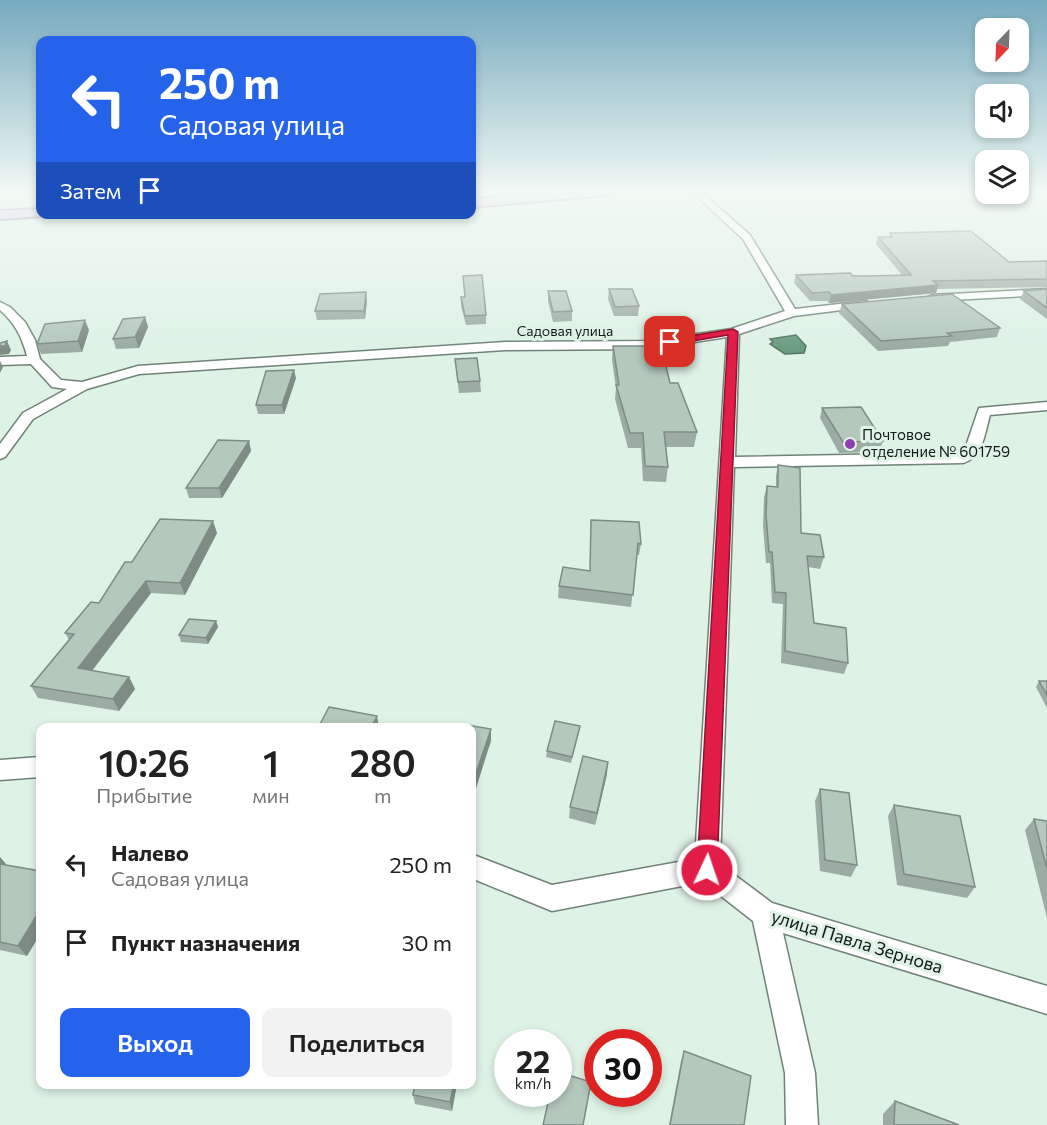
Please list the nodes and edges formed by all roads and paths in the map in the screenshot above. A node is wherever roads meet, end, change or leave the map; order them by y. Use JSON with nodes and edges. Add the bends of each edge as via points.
{"nodes":[{"id":1,"x":751,"y":244,"type":"edge"},
{"id":2,"x":1047,"y":292,"type":"edge"},
{"id":3,"x":913,"y":299,"type":"edge"},
{"id":4,"x":880,"y":302,"type":"edge"},
{"id":5,"x":0,"y":305,"type":"edge"},
{"id":6,"x":792,"y":313,"type":"junction"},
{"id":7,"x":733,"y":332,"type":"junction"},
{"id":8,"x":34,"y":360,"type":"junction"},
{"id":9,"x":0,"y":361,"type":"edge"},
{"id":10,"x":82,"y":386,"type":"junction"},
{"id":11,"x":1047,"y":406,"type":"edge"},
{"id":12,"x":0,"y":454,"type":"edge"},
{"id":13,"x":727,"y":462,"type":"junction"},
{"id":14,"x":36,"y":767,"type":"edge"},
{"id":15,"x":0,"y":770,"type":"edge"},
{"id":16,"x":476,"y":868,"type":"edge"},
{"id":17,"x":707,"y":870,"type":"junction"},
{"id":18,"x":765,"y":914,"type":"junction"},
{"id":19,"x":1047,"y":1000,"type":"edge"},
{"id":20,"x":802,"y":1125,"type":"edge"}],
"edges":[{"from":1,"to":6,"type":"street"},
{"from":2,"to":3,"type":"street"},
{"from":4,"to":6,"type":"street","name":"Садовая улица"},
{"from":5,"to":8,"type":"street","via":[[21,325]]},
{"from":6,"to":7,"type":"street","name":"Садовая улица"},
{"from":7,"to":10,"type":"street","name":"Садовая улица","via":[[649,345],[505,346],[138,370]]},
{"from":7,"to":13,"type":"street"},
{"from":8,"to":9,"type":"street"},
{"from":8,"to":10,"type":"street","via":[[57,384]]},
{"from":10,"to":12,"type":"street","via":[[28,416]]},
{"from":11,"to":13,"type":"street","via":[[984,411],[972,451],[963,458]]},
{"from":13,"to":17,"type":"street"},
{"from":14,"to":15,"type":"street"},
{"from":16,"to":17,"type":"street","via":[[552,898]]},
{"from":17,"to":18,"type":"street","name":"улица Павла Зернова"},
{"from":18,"to":19,"type":"street","name":"улица Павла Зернова"},
{"from":18,"to":20,"type":"street","via":[[800,1073]]}]}
